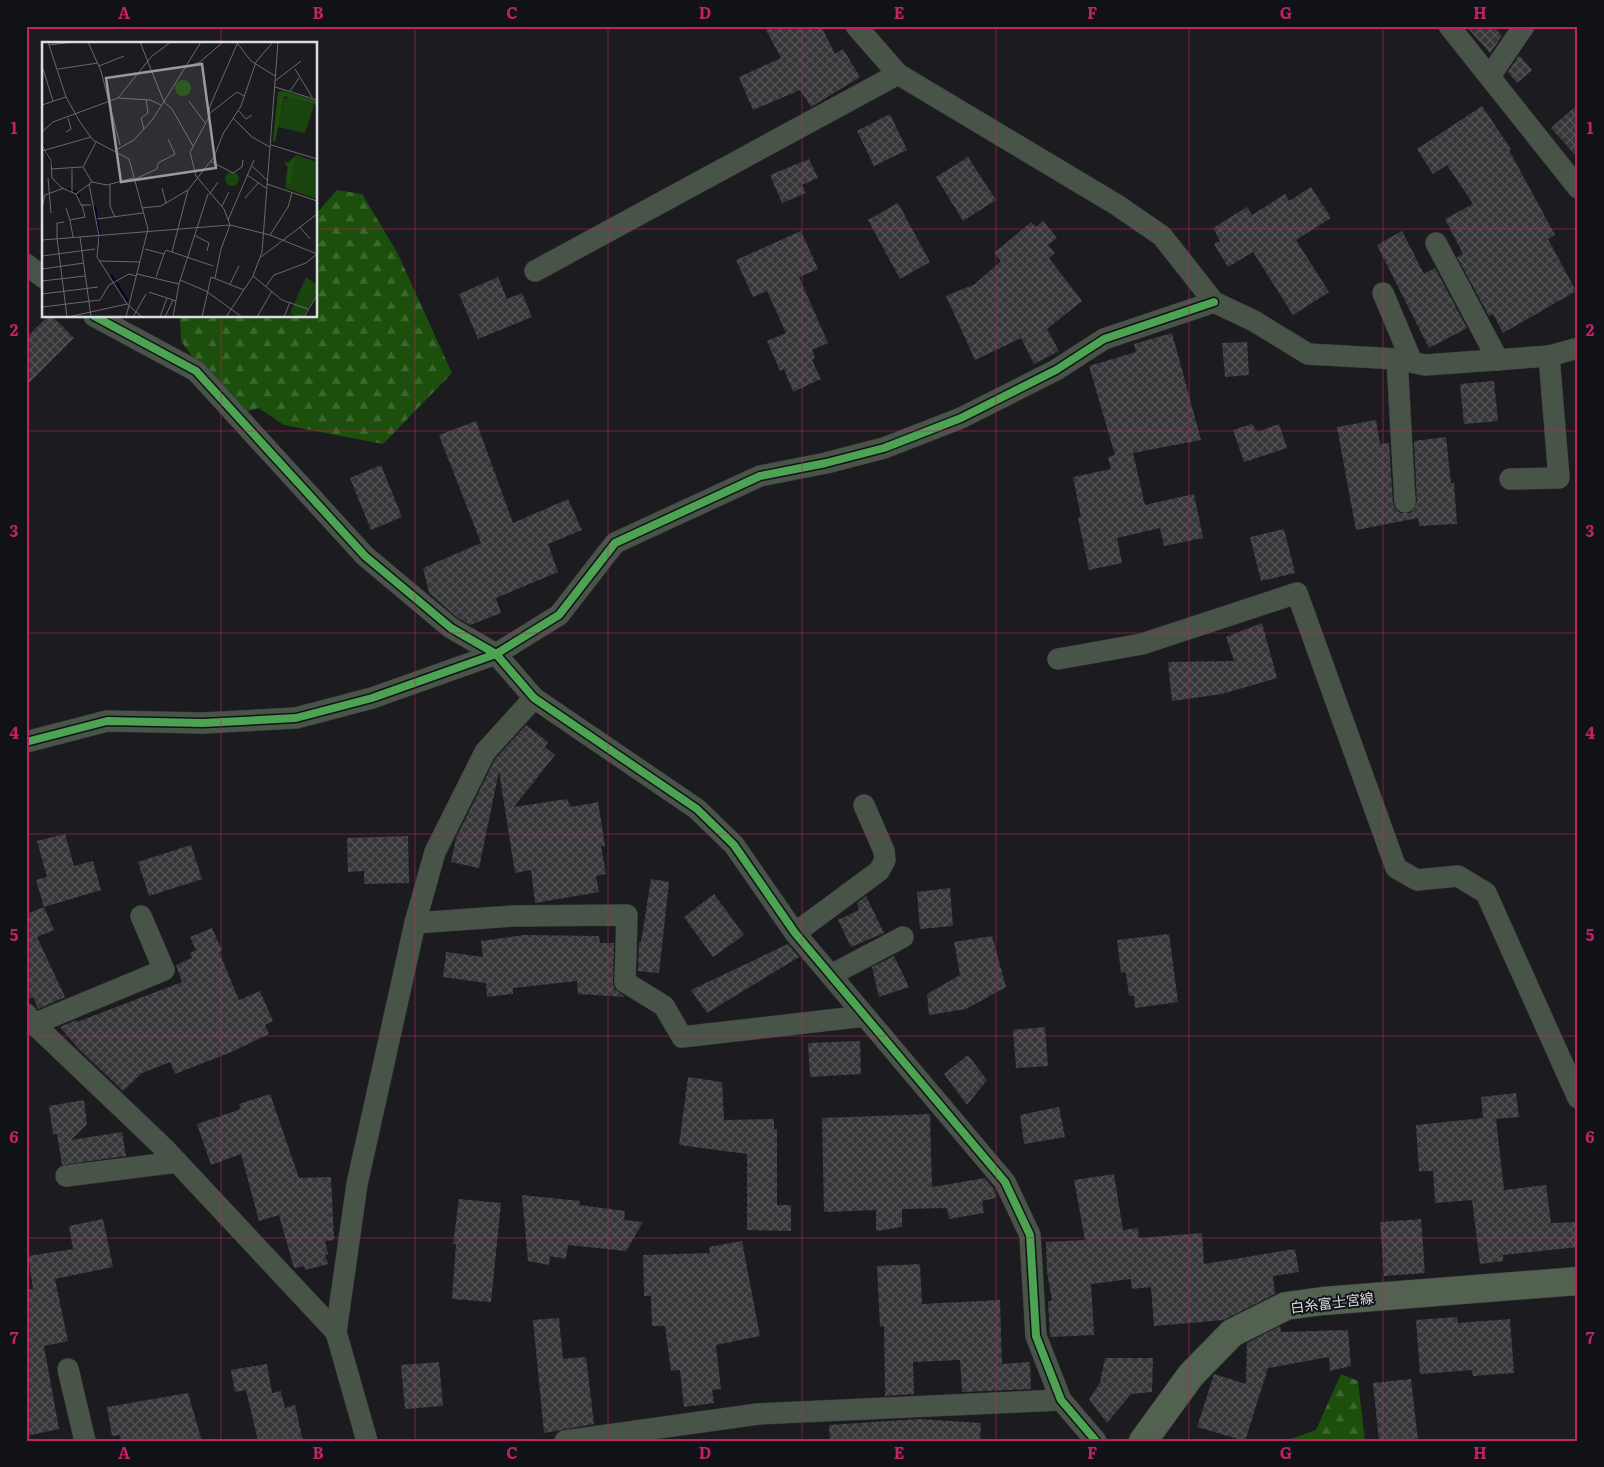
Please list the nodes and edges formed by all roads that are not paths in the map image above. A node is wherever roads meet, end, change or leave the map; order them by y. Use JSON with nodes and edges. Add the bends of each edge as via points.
{"nodes":[{"id":1,"x":856,"y":26,"type":"edge"},
{"id":2,"x":1449,"y":26,"type":"edge"},
{"id":3,"x":1524,"y":26,"type":"edge"},
{"id":4,"x":898,"y":74,"type":"junction"},
{"id":5,"x":1490,"y":76,"type":"junction"},
{"id":6,"x":1578,"y":188,"type":"edge"},
{"id":7,"x":1436,"y":243,"type":"dead end"},
{"id":8,"x":26,"y":264,"type":"edge"},
{"id":9,"x":535,"y":271,"type":"dead end"},
{"id":10,"x":42,"y":276,"type":"edge"},
{"id":11,"x":1383,"y":293,"type":"dead end"},
{"id":12,"x":1214,"y":302,"type":"junction"},
{"id":13,"x":98,"y":318,"type":"edge"},
{"id":14,"x":1578,"y":348,"type":"edge"},
{"id":15,"x":1549,"y":356,"type":"junction"},
{"id":16,"x":1498,"y":360,"type":"junction"},
{"id":17,"x":1405,"y":361,"type":"junction"},
{"id":18,"x":1510,"y":479,"type":"dead end"},
{"id":19,"x":1404,"y":502,"type":"dead end"},
{"id":20,"x":496,"y":654,"type":"junction"},
{"id":21,"x":1058,"y":659,"type":"dead end"},
{"id":22,"x":534,"y":698,"type":"junction"},
{"id":23,"x":26,"y":742,"type":"edge"},
{"id":24,"x":864,"y":805,"type":"dead end"},
{"id":25,"x":141,"y":916,"type":"dead end"},
{"id":26,"x":415,"y":922,"type":"junction"},
{"id":27,"x":795,"y":933,"type":"junction"},
{"id":28,"x":902,"y":937,"type":"dead end"},
{"id":29,"x":831,"y":975,"type":"junction"},
{"id":30,"x":865,"y":1016,"type":"junction"},
{"id":31,"x":30,"y":1019,"type":"edge"},
{"id":32,"x":1578,"y":1098,"type":"edge"},
{"id":33,"x":177,"y":1162,"type":"junction"},
{"id":34,"x":66,"y":1176,"type":"dead end"},
{"id":35,"x":1577,"y":1285,"type":"edge"},
{"id":36,"x":336,"y":1332,"type":"junction"},
{"id":37,"x":68,"y":1369,"type":"dead end"},
{"id":38,"x":1060,"y":1400,"type":"junction"},
{"id":39,"x":85,"y":1441,"type":"edge"},
{"id":40,"x":368,"y":1441,"type":"edge"},
{"id":41,"x":565,"y":1441,"type":"edge"},
{"id":42,"x":1096,"y":1441,"type":"edge"},
{"id":43,"x":1144,"y":1441,"type":"edge"}],
"edges":[{"from":1,"to":4,"type":"street"},
{"from":2,"to":5,"type":"street"},
{"from":3,"to":5,"type":"street"},
{"from":4,"to":9,"type":"street"},
{"from":4,"to":12,"type":"street","via":[[1117,205],[1162,236]]},
{"from":5,"to":6,"type":"street"},
{"from":7,"to":16,"type":"street"},
{"from":8,"to":10,"type":"street"},
{"from":11,"to":17,"type":"street"},
{"from":12,"to":17,"type":"street","via":[[1254,321],[1308,354]]},
{"from":12,"to":20,"type":"street","via":[[1104,339],[1056,370],[961,418],[884,448],[760,476],[615,543],[558,615]]},
{"from":13,"to":20,"type":"street","via":[[196,371],[365,556],[451,628]]},
{"from":14,"to":15,"type":"street"},
{"from":15,"to":16,"type":"street"},
{"from":15,"to":18,"type":"street","via":[[1559,478]]},
{"from":16,"to":17,"type":"street","via":[[1425,365]]},
{"from":17,"to":19,"type":"street"},
{"from":20,"to":22,"type":"street"},
{"from":20,"to":23,"type":"street","via":[[372,698],[296,718],[203,723],[107,721]]},
{"from":21,"to":32,"type":"street","via":[[1142,644],[1297,593],[1396,868],[1417,880],[1458,876],[1486,893]]},
{"from":22,"to":26,"type":"street","via":[[485,752],[435,852]]},
{"from":22,"to":27,"type":"street","via":[[697,809],[734,845]]},
{"from":24,"to":27,"type":"street","via":[[885,860],[879,871]]},
{"from":25,"to":31,"type":"street","via":[[164,970]]},
{"from":26,"to":30,"type":"street","via":[[513,916],[627,915],[625,982],[664,1006],[682,1037]]},
{"from":26,"to":36,"type":"street","via":[[357,1184]]},
{"from":27,"to":29,"type":"street"},
{"from":28,"to":29,"type":"street"},
{"from":29,"to":30,"type":"street"},
{"from":30,"to":38,"type":"street","via":[[1005,1182],[1030,1235],[1036,1336]]},
{"from":31,"to":33,"type":"street"},
{"from":33,"to":34,"type":"street"},
{"from":33,"to":36,"type":"street"},
{"from":35,"to":43,"type":"main road","name":"白糸富士宮線","via":[[1286,1306],[1232,1334],[1191,1375]]},
{"from":36,"to":40,"type":"street"},
{"from":37,"to":39,"type":"street"},
{"from":38,"to":41,"type":"street","via":[[758,1414]]},
{"from":38,"to":42,"type":"street"}]}
